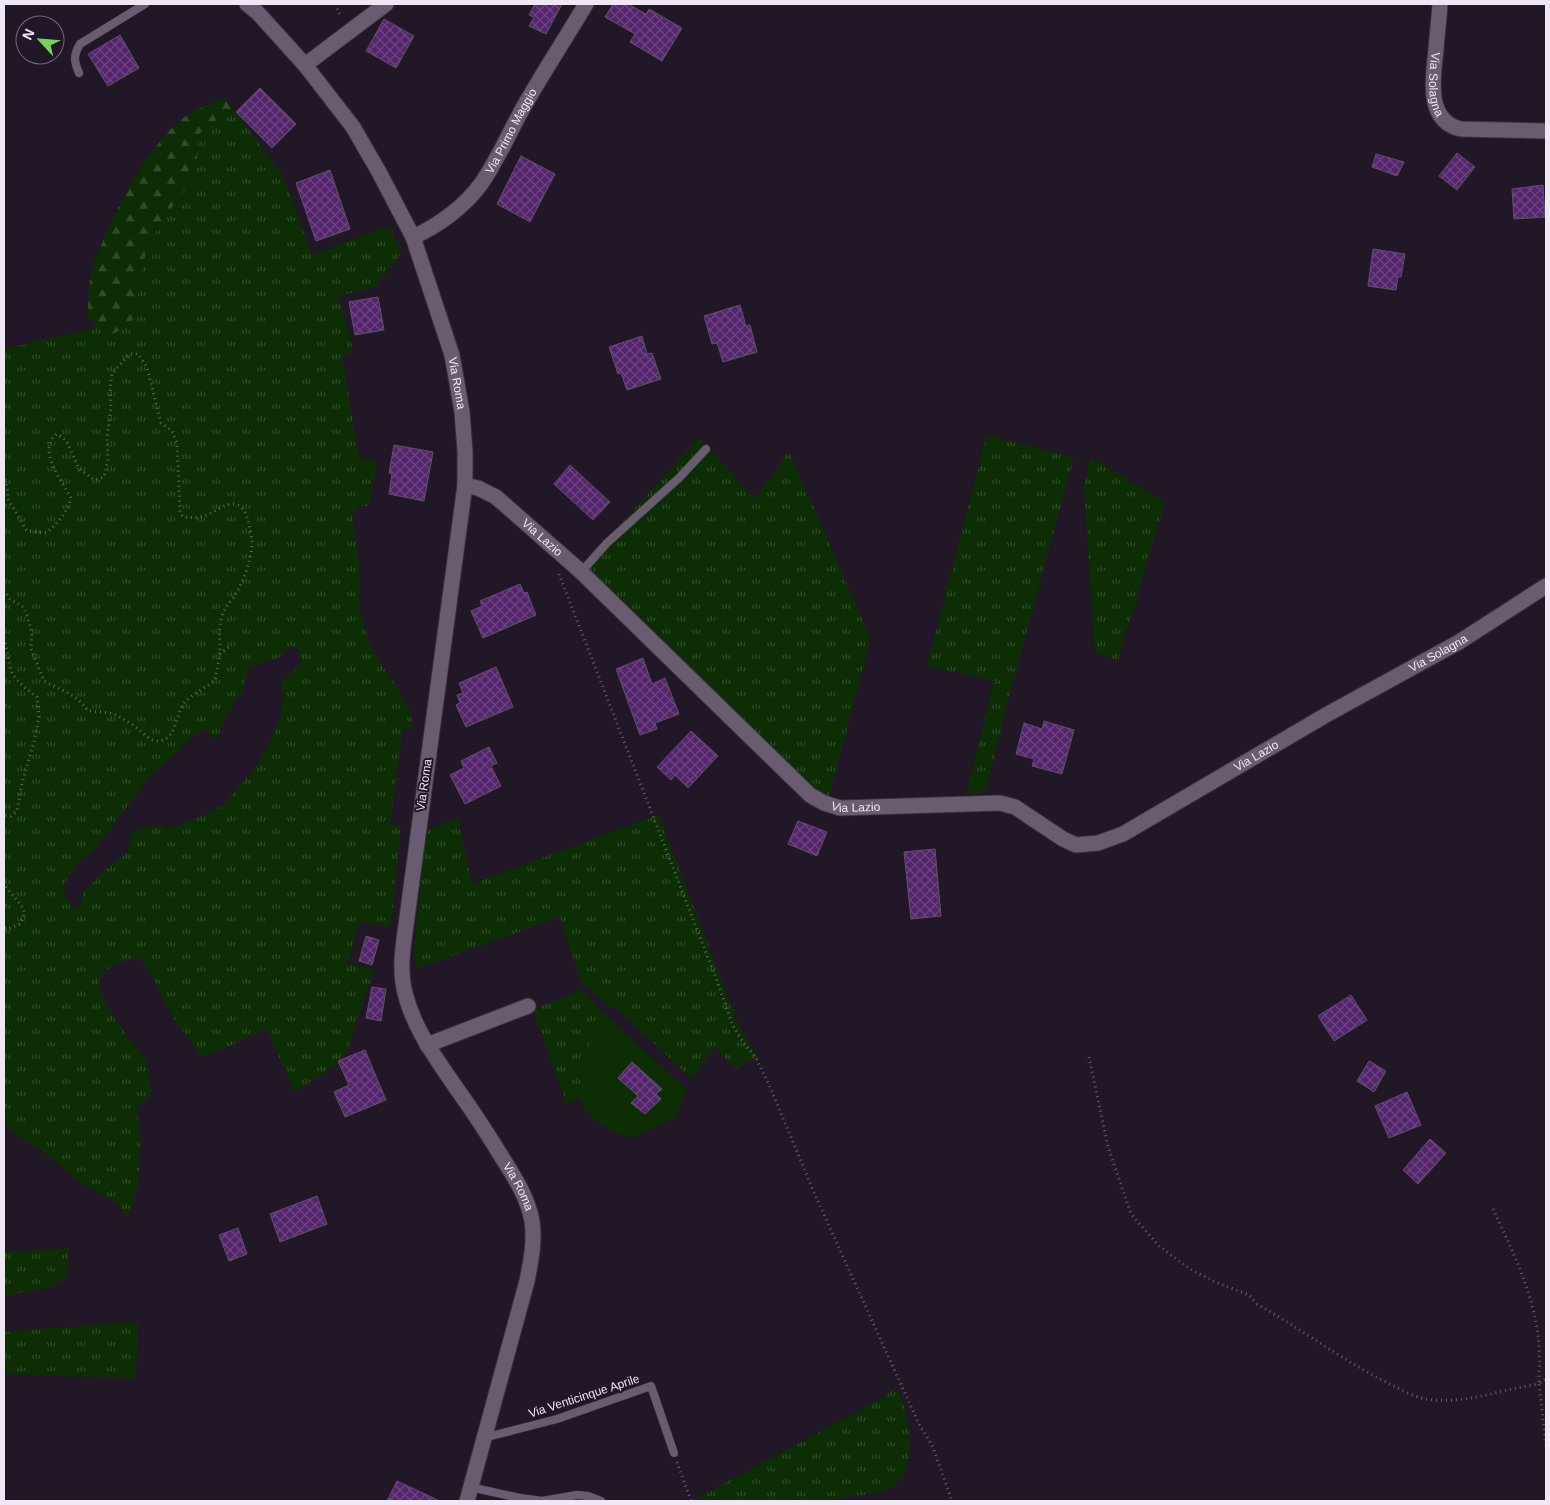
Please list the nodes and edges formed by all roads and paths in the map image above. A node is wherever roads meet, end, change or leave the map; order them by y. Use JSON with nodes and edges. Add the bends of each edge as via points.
{"nodes":[{"id":1,"x":145,"y":4,"type":"edge"},
{"id":2,"x":247,"y":4,"type":"edge"},
{"id":3,"x":386,"y":4,"type":"edge"},
{"id":4,"x":586,"y":4,"type":"edge"},
{"id":5,"x":1440,"y":4,"type":"edge"},
{"id":6,"x":305,"y":65,"type":"junction"},
{"id":7,"x":79,"y":73,"type":"dead end"},
{"id":8,"x":1546,"y":131,"type":"edge"},
{"id":9,"x":413,"y":238,"type":"junction"},
{"id":10,"x":706,"y":449,"type":"dead end"},
{"id":11,"x":4,"y":480,"type":"edge"},
{"id":12,"x":465,"y":485,"type":"junction"},
{"id":13,"x":557,"y":568,"type":"dead end"},
{"id":14,"x":581,"y":572,"type":"junction"},
{"id":15,"x":1546,"y":586,"type":"edge"},
{"id":16,"x":4,"y":590,"type":"edge"},
{"id":17,"x":4,"y":638,"type":"edge"},
{"id":18,"x":231,"y":645,"type":"dead end"},
{"id":19,"x":220,"y":654,"type":"junction"},
{"id":20,"x":1326,"y":715,"type":"joint"},
{"id":21,"x":4,"y":815,"type":"edge"},
{"id":22,"x":4,"y":882,"type":"edge"},
{"id":23,"x":4,"y":928,"type":"edge"},
{"id":24,"x":528,"y":1006,"type":"dead end"},
{"id":25,"x":427,"y":1044,"type":"junction"},
{"id":26,"x":1089,"y":1057,"type":"dead end"},
{"id":27,"x":1493,"y":1209,"type":"dead end"},
{"id":28,"x":1546,"y":1378,"type":"edge"},
{"id":29,"x":1539,"y":1384,"type":"junction"},
{"id":30,"x":483,"y":1438,"type":"junction"},
{"id":31,"x":1546,"y":1445,"type":"edge"},
{"id":32,"x":674,"y":1453,"type":"joint"},
{"id":33,"x":468,"y":1494,"type":"edge"},
{"id":34,"x":601,"y":1501,"type":"edge"},
{"id":35,"x":691,"y":1501,"type":"edge"},
{"id":36,"x":952,"y":1501,"type":"edge"}],
"edges":[{"from":1,"to":7,"type":"lane","via":[[80,44],[74,53]]},
{"from":2,"to":6,"type":"street","name":"Via Roma"},
{"from":3,"to":6,"type":"street"},
{"from":4,"to":9,"type":"street","name":"Via Primo Maggio","via":[[480,184],[458,208]]},
{"from":5,"to":8,"type":"street","name":"Via Solagna","via":[[1433,82],[1435,104],[1446,122],[1462,129]]},
{"from":6,"to":9,"type":"street","name":"Via Roma","via":[[353,127]]},
{"from":9,"to":12,"type":"street","name":"Via Roma","via":[[454,364],[464,431]]},
{"from":10,"to":14,"type":"lane"},
{"from":11,"to":19,"type":"path","via":[[8,498],[27,530],[46,533],[56,525],[68,509],[71,498],[50,460],[48,449],[52,437],[57,434],[67,442],[80,469],[95,480],[104,477],[108,459],[112,374],[129,354],[138,354],[147,367],[161,422],[172,431],[177,443],[180,512],[183,517],[194,518],[234,504],[248,516],[252,544],[244,577],[227,604],[219,625]]},
{"from":12,"to":14,"type":"street","name":"Via Lazio","via":[[496,497]]},
{"from":12,"to":25,"type":"street","name":"Via Roma","via":[[401,960],[405,993]]},
{"from":13,"to":36,"type":"path","via":[[733,1026],[755,1056],[770,1086],[859,1292],[919,1424],[932,1445]]},
{"from":14,"to":20,"type":"street","name":"Via Lazio","via":[[804,791],[840,808],[1000,803],[1015,807],[1076,846],[1098,843],[1123,834]]},
{"from":15,"to":20,"type":"street","name":"Via Solagna","via":[[1459,642]]},
{"from":16,"to":19,"type":"path","via":[[10,599],[23,607],[28,618],[32,633],[31,649],[44,681],[82,701],[87,710],[115,714],[154,741],[165,739],[174,730],[182,705],[216,680]]},
{"from":17,"to":21,"type":"path","via":[[10,668],[16,679],[37,697],[39,717],[16,811],[12,816]]},
{"from":18,"to":19,"type":"path"},
{"from":22,"to":23,"type":"path","via":[[25,913],[20,924]]},
{"from":24,"to":25,"type":"street"},
{"from":25,"to":30,"type":"street","name":"Via Roma","via":[[514,1176],[531,1219],[531,1260]]},
{"from":26,"to":29,"type":"path","via":[[1108,1147],[1132,1214],[1159,1246],[1190,1269],[1248,1295],[1257,1304],[1367,1372],[1414,1396],[1427,1399],[1471,1398]]},
{"from":27,"to":29,"type":"path","via":[[1519,1268],[1534,1314],[1539,1345]]},
{"from":28,"to":29,"type":"path"},
{"from":29,"to":31,"type":"path"},
{"from":30,"to":32,"type":"lane","name":"Via Venticinque Aprile","via":[[557,1419],[651,1386]]},
{"from":30,"to":33,"type":"street","name":"Via Roma"},
{"from":32,"to":35,"type":"path"},
{"from":33,"to":34,"type":"lane","via":[[542,1501],[577,1495]]}]}
